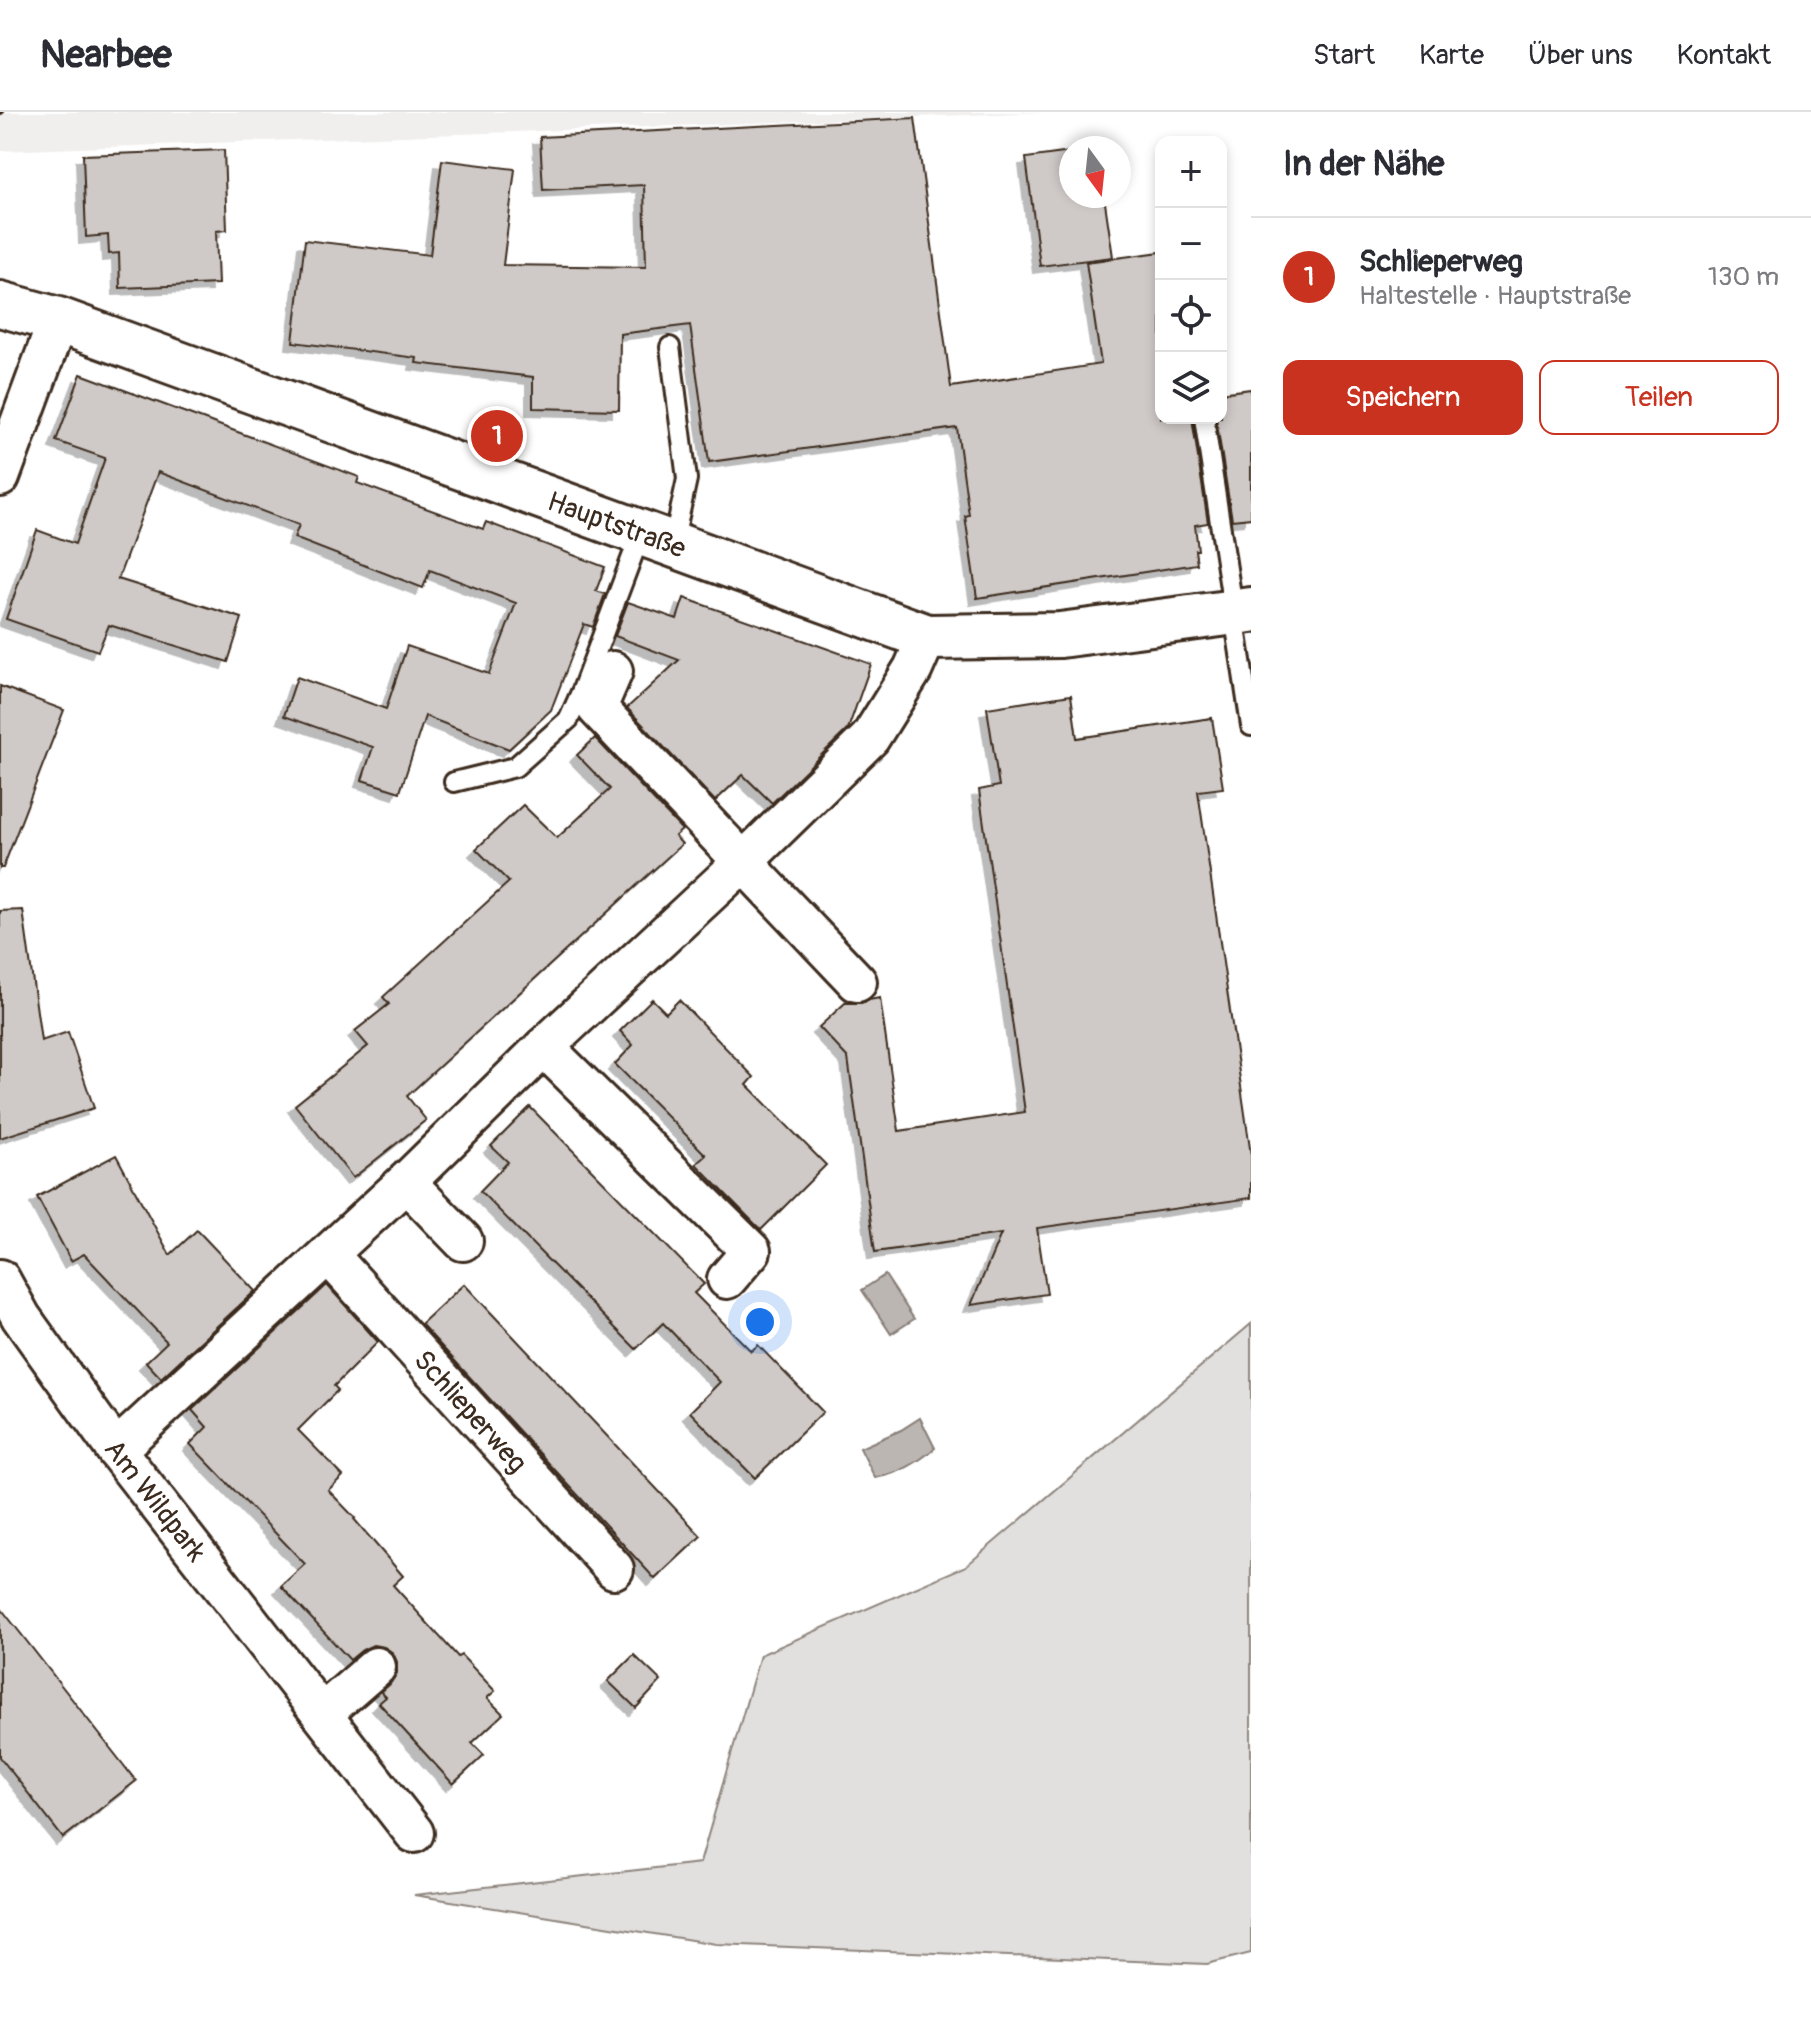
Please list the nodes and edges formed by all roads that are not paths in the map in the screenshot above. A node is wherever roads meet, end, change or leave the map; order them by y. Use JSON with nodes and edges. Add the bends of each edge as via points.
{"nodes":[{"id":1,"x":0,"y":304,"type":"edge"},
{"id":2,"x":58,"y":320,"type":"junction"},
{"id":3,"x":670,"y":347,"type":"dead end"},
{"id":4,"x":1205,"y":424,"type":"edge"},
{"id":5,"x":0,"y":477,"type":"edge"},
{"id":6,"x":657,"y":539,"type":"junction"},
{"id":7,"x":1242,"y":611,"type":"edge"},
{"id":8,"x":927,"y":637,"type":"junction"},
{"id":9,"x":613,"y":671,"type":"dead end"},
{"id":10,"x":1251,"y":726,"type":"edge"},
{"id":11,"x":454,"y":782,"type":"dead end"},
{"id":12,"x":742,"y":863,"type":"junction"},
{"id":13,"x":857,"y":982,"type":"dead end"},
{"id":14,"x":544,"y":1047,"type":"junction"},
{"id":15,"x":406,"y":1182,"type":"junction"},
{"id":16,"x":463,"y":1241,"type":"dead end"},
{"id":17,"x":328,"y":1254,"type":"junction"},
{"id":18,"x":0,"y":1279,"type":"edge"},
{"id":19,"x":727,"y":1279,"type":"dead end"},
{"id":20,"x":116,"y":1450,"type":"junction"},
{"id":21,"x":614,"y":1569,"type":"dead end"},
{"id":22,"x":376,"y":1667,"type":"dead end"},
{"id":23,"x":322,"y":1714,"type":"junction"},
{"id":24,"x":414,"y":1833,"type":"dead end"}],
"edges":[{"from":1,"to":2,"type":"street","name":"Hauptstraße"},
{"from":2,"to":5,"type":"street"},
{"from":2,"to":6,"type":"street","name":"Hauptstraße"},
{"from":3,"to":6,"type":"lane","via":[[687,479]]},
{"from":4,"to":7,"type":"lane"},
{"from":6,"to":8,"type":"street","name":"Hauptstraße"},
{"from":6,"to":11,"type":"lane","via":[[569,719],[515,767]]},
{"from":7,"to":8,"type":"street","name":"Hauptstraße","via":[[1060,635]]},
{"from":7,"to":10,"type":"lane"},
{"from":8,"to":12,"type":"street","via":[[870,738]]},
{"from":9,"to":12,"type":"street","via":[[597,708]]},
{"from":12,"to":13,"type":"street"},
{"from":12,"to":14,"type":"street"},
{"from":14,"to":15,"type":"street"},
{"from":14,"to":19,"type":"street","via":[[751,1251]]},
{"from":15,"to":16,"type":"street"},
{"from":15,"to":17,"type":"street"},
{"from":17,"to":20,"type":"street"},
{"from":17,"to":21,"type":"street","name":"Schlieperweg"},
{"from":18,"to":20,"type":"street","name":"Am Wildpark"},
{"from":20,"to":23,"type":"street","name":"Am Wildpark"},
{"from":22,"to":23,"type":"street"},
{"from":23,"to":24,"type":"street","name":"Am Wildpark"}]}
